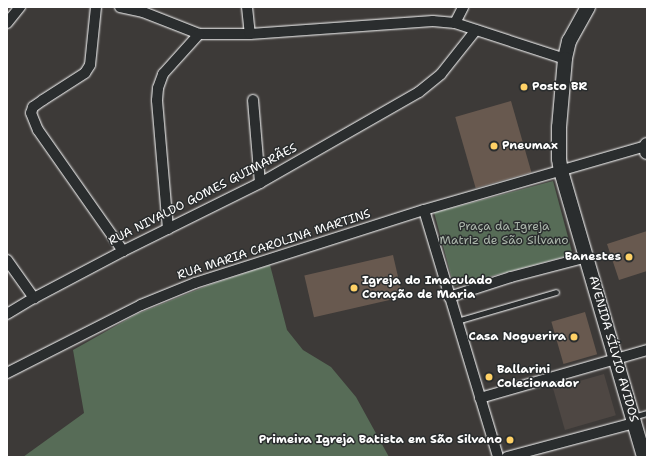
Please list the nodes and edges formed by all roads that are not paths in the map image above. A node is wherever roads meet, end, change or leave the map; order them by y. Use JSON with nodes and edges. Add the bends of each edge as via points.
{"nodes":[{"id":1,"x":20,"y":7,"type":"edge"},
{"id":2,"x":96,"y":7,"type":"edge"},
{"id":3,"x":120,"y":7,"type":"edge"},
{"id":4,"x":247,"y":7,"type":"edge"},
{"id":5,"x":463,"y":7,"type":"edge"},
{"id":6,"x":588,"y":7,"type":"edge"},
{"id":7,"x":143,"y":9,"type":"edge"},
{"id":8,"x":7,"y":23,"type":"edge"},
{"id":9,"x":454,"y":23,"type":"junction"},
{"id":10,"x":476,"y":30,"type":"junction"},
{"id":11,"x":200,"y":34,"type":"junction"},
{"id":12,"x":250,"y":34,"type":"junction"},
{"id":13,"x":565,"y":58,"type":"junction"},
{"id":14,"x":253,"y":100,"type":"dead end"},
{"id":15,"x":647,"y":148,"type":"edge"},
{"id":16,"x":561,"y":171,"type":"junction"},
{"id":17,"x":260,"y":184,"type":"junction"},
{"id":18,"x":424,"y":210,"type":"junction"},
{"id":19,"x":168,"y":229,"type":"junction"},
{"id":20,"x":123,"y":251,"type":"junction"},
{"id":21,"x":587,"y":257,"type":"junction"},
{"id":22,"x":7,"y":260,"type":"edge"},
{"id":23,"x":556,"y":292,"type":"dead end"},
{"id":24,"x":449,"y":297,"type":"junction"},
{"id":25,"x":34,"y":298,"type":"junction"},
{"id":26,"x":7,"y":314,"type":"edge"},
{"id":27,"x":456,"y":321,"type":"junction"},
{"id":28,"x":647,"y":350,"type":"edge"},
{"id":29,"x":616,"y":360,"type":"junction"},
{"id":30,"x":7,"y":373,"type":"edge"},
{"id":31,"x":480,"y":398,"type":"junction"},
{"id":32,"x":647,"y":413,"type":"edge"},
{"id":33,"x":633,"y":420,"type":"junction"},
{"id":34,"x":498,"y":457,"type":"edge"},
{"id":35,"x":507,"y":457,"type":"edge"},
{"id":36,"x":644,"y":457,"type":"edge"}],
"edges":[{"from":1,"to":8,"type":"street"},
{"from":2,"to":20,"type":"street","via":[[90,65],[85,73],[33,107],[31,113],[38,130]]},
{"from":3,"to":7,"type":"street"},
{"from":4,"to":12,"type":"street"},
{"from":5,"to":9,"type":"street"},
{"from":6,"to":13,"type":"main road","name":"AVENIDA SÍLVIO AVIDOS","via":[[569,41]]},
{"from":7,"to":11,"type":"street"},
{"from":9,"to":10,"type":"street"},
{"from":9,"to":12,"type":"street","via":[[433,21]]},
{"from":10,"to":13,"type":"street"},
{"from":10,"to":17,"type":"street","name":"RUA NIVALDO GOMES GUIMARÃES","via":[[441,74],[419,92]]},
{"from":11,"to":12,"type":"street"},
{"from":11,"to":19,"type":"street","via":[[163,74],[158,88]]},
{"from":13,"to":16,"type":"main road","name":"AVENIDA SÍLVIO AVIDOS","via":[[559,127]]},
{"from":14,"to":17,"type":"street"},
{"from":15,"to":16,"type":"street"},
{"from":16,"to":18,"type":"street","name":"RUA MARIA CAROLINA MARTINS"},
{"from":16,"to":21,"type":"main road","name":"AVENIDA SÍLVIO AVIDOS"},
{"from":17,"to":19,"type":"street","name":"RUA NIVALDO GOMES GUIMARÃES"},
{"from":18,"to":24,"type":"street"},
{"from":18,"to":30,"type":"street","name":"RUA MARIA CAROLINA MARTINS","via":[[195,284],[141,305]]},
{"from":19,"to":20,"type":"street","name":"RUA NIVALDO GOMES GUIMARÃES"},
{"from":20,"to":25,"type":"street","name":"RUA NIVALDO GOMES GUIMARÃES"},
{"from":21,"to":24,"type":"street"},
{"from":21,"to":29,"type":"main road","name":"AVENIDA SÍLVIO AVIDOS"},
{"from":22,"to":25,"type":"street"},
{"from":23,"to":27,"type":"lane"},
{"from":24,"to":27,"type":"street"},
{"from":25,"to":26,"type":"street","name":"RUA NIVALDO GOMES GUIMARÃES"},
{"from":27,"to":31,"type":"street"},
{"from":28,"to":29,"type":"street"},
{"from":29,"to":31,"type":"street"},
{"from":29,"to":33,"type":"main road","name":"AVENIDA SÍLVIO AVIDOS"},
{"from":31,"to":34,"type":"street"},
{"from":32,"to":33,"type":"lane"},
{"from":33,"to":35,"type":"street"},
{"from":33,"to":36,"type":"main road","name":"AVENIDA SÍLVIO AVIDOS"}]}
